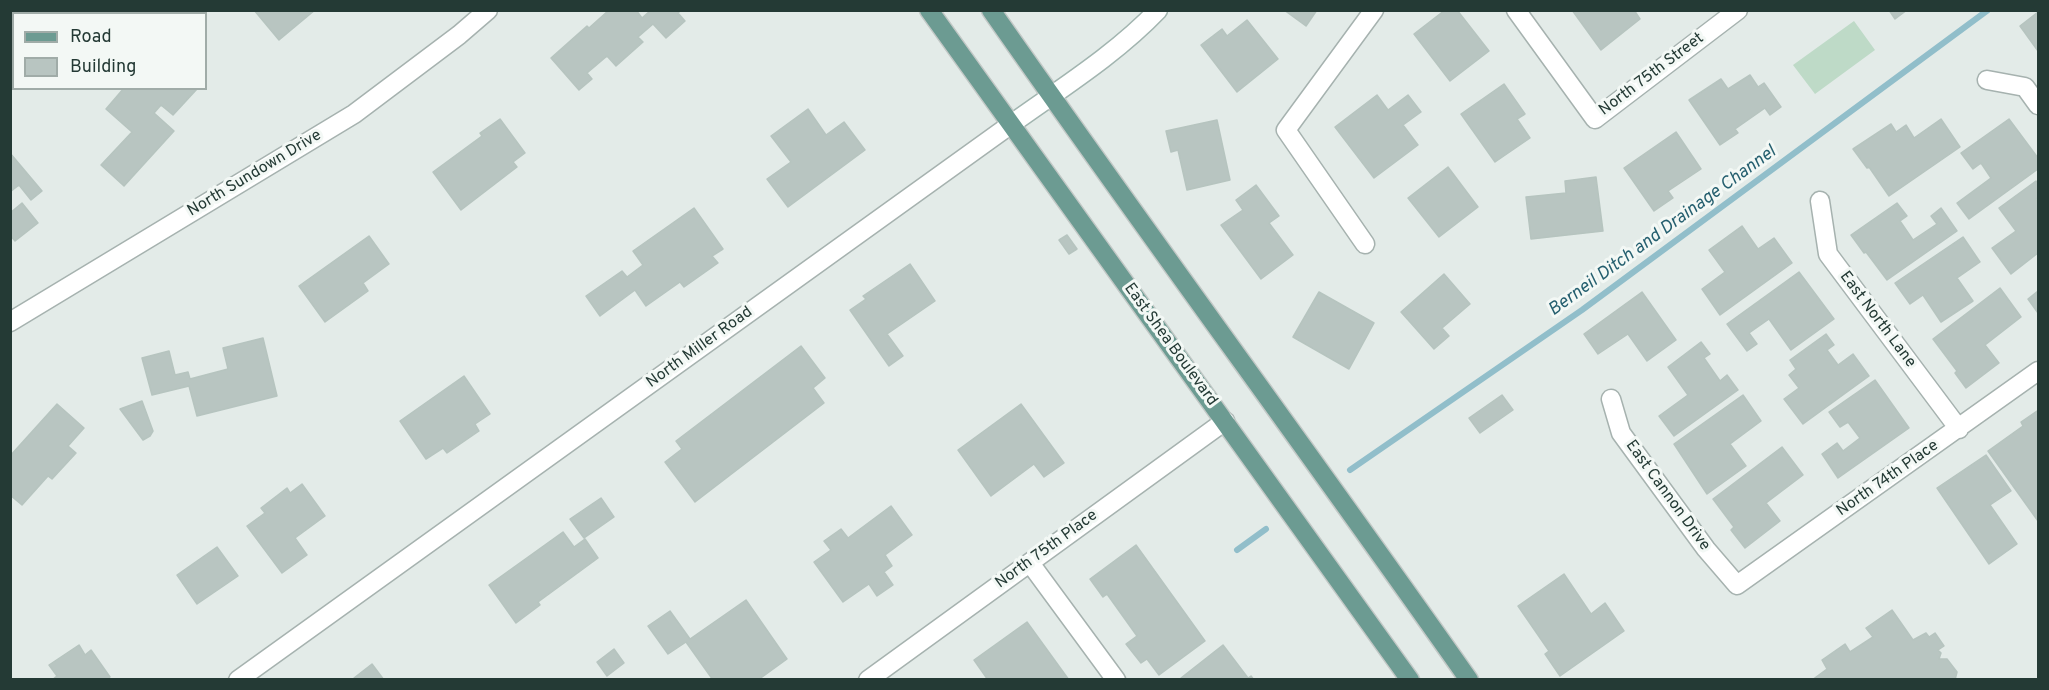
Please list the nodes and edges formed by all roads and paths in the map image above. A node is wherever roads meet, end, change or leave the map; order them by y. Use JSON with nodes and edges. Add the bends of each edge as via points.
{"nodes":[{"id":1,"x":488,"y":10,"type":"edge"},
{"id":2,"x":929,"y":10,"type":"edge"},
{"id":3,"x":991,"y":10,"type":"edge"},
{"id":4,"x":1158,"y":10,"type":"edge"},
{"id":5,"x":1374,"y":10,"type":"edge"},
{"id":6,"x":1516,"y":10,"type":"edge"},
{"id":7,"x":1738,"y":10,"type":"edge"},
{"id":8,"x":1987,"y":80,"type":"dead end"},
{"id":9,"x":1050,"y":96,"type":"junction"},
{"id":10,"x":2038,"y":105,"type":"edge"},
{"id":11,"x":1010,"y":125,"type":"junction"},
{"id":12,"x":1820,"y":201,"type":"dead end"},
{"id":13,"x":1365,"y":244,"type":"dead end"},
{"id":14,"x":10,"y":321,"type":"edge"},
{"id":15,"x":2038,"y":371,"type":"edge"},
{"id":16,"x":1611,"y":399,"type":"dead end"},
{"id":17,"x":1225,"y":421,"type":"junction"},
{"id":18,"x":1959,"y":429,"type":"junction"},
{"id":19,"x":1030,"y":563,"type":"junction"},
{"id":20,"x":1737,"y":585,"type":"joint"},
{"id":21,"x":238,"y":680,"type":"edge"},
{"id":22,"x":868,"y":680,"type":"edge"},
{"id":23,"x":1116,"y":680,"type":"edge"},
{"id":24,"x":1410,"y":680,"type":"edge"},
{"id":25,"x":1469,"y":680,"type":"edge"}],
"edges":[{"from":1,"to":14,"type":"street","name":"North Sundown Drive","via":[[354,114]]},
{"from":2,"to":11,"type":"main road","name":"East Shea Boulevard"},
{"from":3,"to":9,"type":"main road"},
{"from":4,"to":9,"type":"street","name":"North Miller Road","via":[[1114,49]]},
{"from":5,"to":13,"type":"street","via":[[1286,130]]},
{"from":6,"to":7,"type":"street","name":"North 75th Street","via":[[1595,118]]},
{"from":8,"to":10,"type":"street","via":[[2025,87]]},
{"from":9,"to":11,"type":"street","name":"North Miller Road"},
{"from":9,"to":25,"type":"main road"},
{"from":11,"to":17,"type":"main road","name":"East Shea Boulevard"},
{"from":11,"to":21,"type":"street","name":"North Miller Road"},
{"from":12,"to":18,"type":"street","name":"East North Lane","via":[[1828,254]]},
{"from":15,"to":18,"type":"street","name":"North 74th Place"},
{"from":16,"to":20,"type":"street","name":"East Cannon Drive","via":[[1621,433]]},
{"from":17,"to":19,"type":"street","name":"North 75th Place"},
{"from":17,"to":24,"type":"main road","name":"East Shea Boulevard"},
{"from":18,"to":20,"type":"street","name":"North 74th Place"},
{"from":19,"to":22,"type":"street","name":"North 75th Place"},
{"from":19,"to":23,"type":"street"}]}
